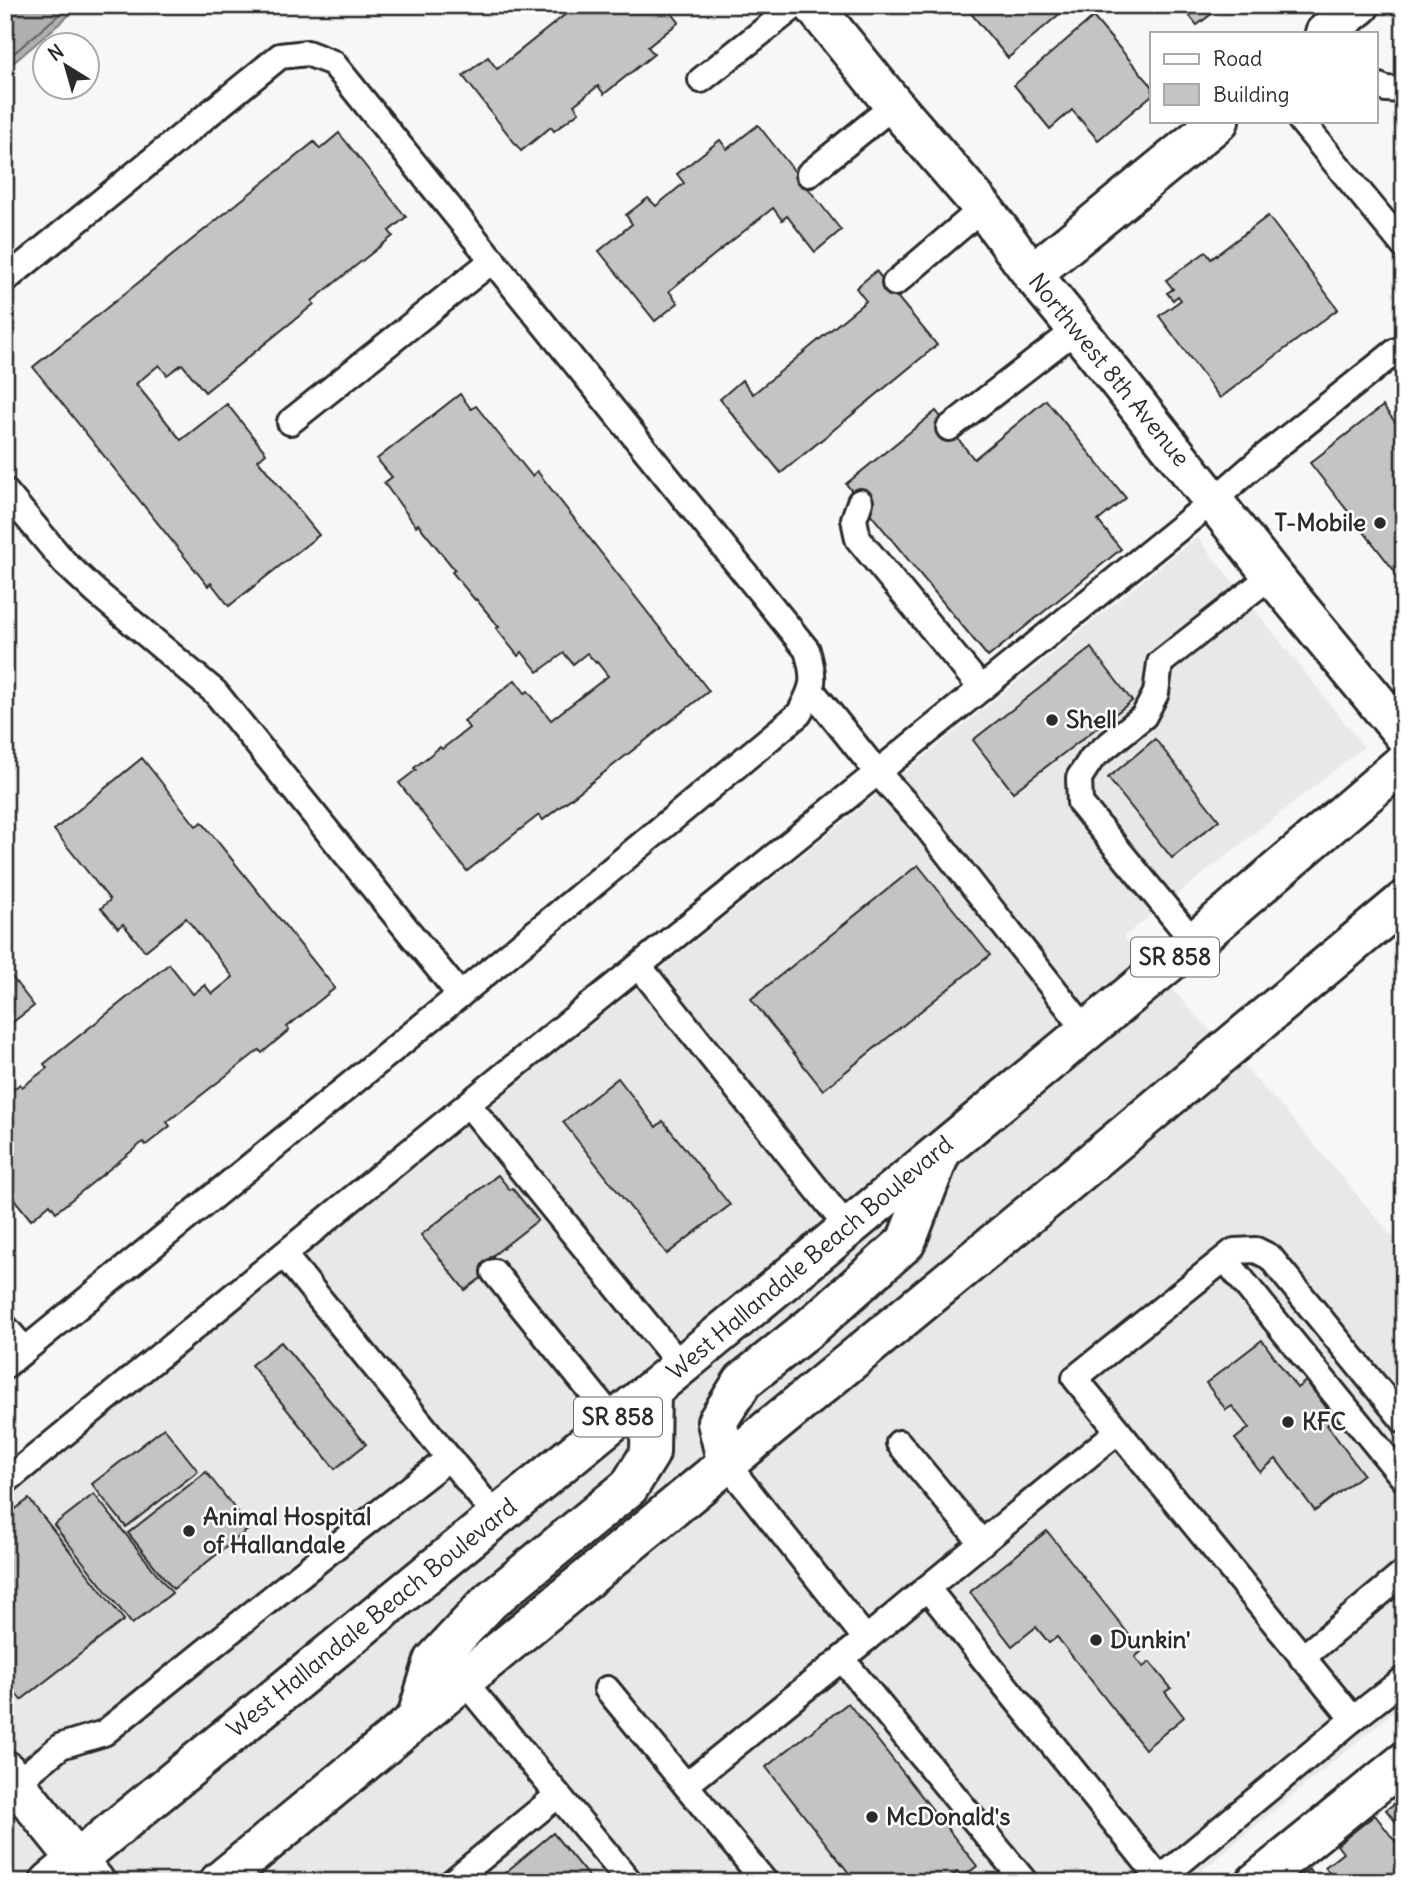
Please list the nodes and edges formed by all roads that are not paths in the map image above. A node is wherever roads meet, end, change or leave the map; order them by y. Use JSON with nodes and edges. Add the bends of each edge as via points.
{"nodes":[{"id":1,"x":796,"y":5,"type":"edge"},
{"id":2,"x":813,"y":5,"type":"edge"},
{"id":3,"x":1360,"y":5,"type":"edge"},
{"id":4,"x":1326,"y":32,"type":"edge"},
{"id":5,"x":701,"y":80,"type":"dead end"},
{"id":6,"x":1378,"y":86,"type":"edge"},
{"id":7,"x":1404,"y":90,"type":"edge"},
{"id":8,"x":894,"y":105,"type":"junction"},
{"id":9,"x":1218,"y":122,"type":"edge"},
{"id":10,"x":1302,"y":122,"type":"edge"},
{"id":11,"x":809,"y":174,"type":"dead end"},
{"id":12,"x":983,"y":208,"type":"junction"},
{"id":13,"x":1404,"y":246,"type":"edge"},
{"id":14,"x":493,"y":260,"type":"junction"},
{"id":15,"x":1032,"y":274,"type":"junction"},
{"id":16,"x":5,"y":280,"type":"edge"},
{"id":17,"x":895,"y":283,"type":"dead end"},
{"id":18,"x":1077,"y":329,"type":"junction"},
{"id":19,"x":1404,"y":349,"type":"edge"},
{"id":20,"x":290,"y":422,"type":"dead end"},
{"id":21,"x":949,"y":428,"type":"dead end"},
{"id":22,"x":5,"y":491,"type":"edge"},
{"id":23,"x":1214,"y":500,"type":"junction"},
{"id":24,"x":860,"y":502,"type":"dead end"},
{"id":25,"x":1272,"y":575,"type":"junction"},
{"id":26,"x":981,"y":688,"type":"junction"},
{"id":27,"x":812,"y":691,"type":"junction"},
{"id":28,"x":1404,"y":735,"type":"edge"},
{"id":29,"x":1404,"y":762,"type":"edge"},
{"id":30,"x":877,"y":772,"type":"junction"},
{"id":31,"x":1404,"y":901,"type":"edge"},
{"id":32,"x":1194,"y":942,"type":"junction"},
{"id":33,"x":639,"y":966,"type":"junction"},
{"id":34,"x":460,"y":995,"type":"junction"},
{"id":35,"x":1086,"y":1030,"type":"junction"},
{"id":36,"x":468,"y":1104,"type":"junction"},
{"id":37,"x":942,"y":1149,"type":"junction"},
{"id":38,"x":848,"y":1227,"type":"junction"},
{"id":39,"x":284,"y":1255,"type":"junction"},
{"id":40,"x":1230,"y":1255,"type":"junction"},
{"id":41,"x":494,"y":1272,"type":"dead end"},
{"id":42,"x":5,"y":1327,"type":"edge"},
{"id":43,"x":25,"y":1350,"type":"junction"},
{"id":44,"x":5,"y":1366,"type":"edge"},
{"id":45,"x":681,"y":1366,"type":"junction"},
{"id":46,"x":651,"y":1391,"type":"junction"},
{"id":47,"x":614,"y":1420,"type":"junction"},
{"id":48,"x":1404,"y":1422,"type":"edge"},
{"id":49,"x":1118,"y":1431,"type":"junction"},
{"id":50,"x":899,"y":1443,"type":"dead end"},
{"id":51,"x":449,"y":1458,"type":"junction"},
{"id":52,"x":727,"y":1464,"type":"junction"},
{"id":53,"x":1404,"y":1479,"type":"edge"},
{"id":54,"x":5,"y":1482,"type":"edge"},
{"id":55,"x":496,"y":1516,"type":"junction"},
{"id":56,"x":982,"y":1543,"type":"junction"},
{"id":57,"x":1404,"y":1573,"type":"edge"},
{"id":58,"x":927,"y":1588,"type":"junction"},
{"id":59,"x":866,"y":1639,"type":"junction"},
{"id":60,"x":1303,"y":1658,"type":"junction"},
{"id":61,"x":842,"y":1659,"type":"junction"},
{"id":62,"x":1404,"y":1679,"type":"edge"},
{"id":63,"x":463,"y":1680,"type":"junction"},
{"id":64,"x":607,"y":1689,"type":"dead end"},
{"id":65,"x":1353,"y":1718,"type":"junction"},
{"id":66,"x":416,"y":1720,"type":"junction"},
{"id":67,"x":1404,"y":1762,"type":"edge"},
{"id":68,"x":10,"y":1776,"type":"edge"},
{"id":69,"x":686,"y":1785,"type":"junction"},
{"id":70,"x":558,"y":1795,"type":"junction"},
{"id":71,"x":74,"y":1874,"type":"edge"},
{"id":72,"x":1158,"y":1880,"type":"edge"},
{"id":73,"x":219,"y":1882,"type":"edge"},
{"id":74,"x":452,"y":1882,"type":"edge"},
{"id":75,"x":630,"y":1882,"type":"edge"},
{"id":76,"x":765,"y":1882,"type":"edge"},
{"id":77,"x":1025,"y":1882,"type":"edge"},
{"id":78,"x":1256,"y":1882,"type":"edge"}],
"edges":[{"from":1,"to":5,"type":"lane"},
{"from":2,"to":8,"type":"main road","name":"Northwest 8th Avenue"},
{"from":3,"to":4,"type":"main road"},
{"from":6,"to":7,"type":"lane"},
{"from":8,"to":11,"type":"lane"},
{"from":8,"to":12,"type":"main road","name":"Northwest 8th Avenue"},
{"from":9,"to":15,"type":"main road"},
{"from":10,"to":13,"type":"lane"},
{"from":12,"to":15,"type":"main road","name":"Northwest 8th Avenue"},
{"from":12,"to":17,"type":"lane"},
{"from":14,"to":16,"type":"lane","via":[[333,63],[307,52],[280,56]]},
{"from":14,"to":20,"type":"lane"},
{"from":14,"to":27,"type":"lane","via":[[807,650],[813,669]]},
{"from":15,"to":18,"type":"main road","name":"Northwest 8th Avenue"},
{"from":18,"to":21,"type":"lane"},
{"from":18,"to":23,"type":"main road","name":"Northwest 8th Avenue"},
{"from":19,"to":23,"type":"lane","via":[[1385,359]]},
{"from":22,"to":34,"type":"lane","via":[[80,578],[215,692]]},
{"from":23,"to":25,"type":"main road","name":"Northwest 8th Avenue"},
{"from":23,"to":26,"type":"lane"},
{"from":24,"to":26,"type":"lane","via":[[854,519],[858,539]]},
{"from":25,"to":28,"type":"main road","name":"Northwest 8th Avenue"},
{"from":25,"to":32,"type":"lane","via":[[1160,663],[1156,693],[1144,716],[1092,758],[1079,778],[1080,803]]},
{"from":26,"to":30,"type":"lane"},
{"from":27,"to":30,"type":"lane"},
{"from":27,"to":34,"type":"lane","via":[[799,714]]},
{"from":29,"to":32,"type":"main road","name":"West Hallandale Beach Boulevard","number":"SR 858"},
{"from":30,"to":33,"type":"lane"},
{"from":30,"to":35,"type":"lane","via":[[922,821]]},
{"from":31,"to":52,"type":"main road"},
{"from":32,"to":35,"type":"main road","name":"West Hallandale Beach Boulevard","number":"SR 858"},
{"from":33,"to":36,"type":"lane"},
{"from":33,"to":38,"type":"lane"},
{"from":34,"to":43,"type":"lane"},
{"from":35,"to":37,"type":"main road","name":"West Hallandale Beach Boulevard","number":"SR 858"},
{"from":36,"to":39,"type":"lane"},
{"from":36,"to":45,"type":"lane"},
{"from":37,"to":38,"type":"main road","name":"West Hallandale Beach Boulevard","number":"SR 858"},
{"from":37,"to":52,"type":"main road","via":[[906,1242],[743,1381],[717,1422]]},
{"from":38,"to":45,"type":"main road","name":"West Hallandale Beach Boulevard","number":"SR 858"},
{"from":39,"to":51,"type":"lane"},
{"from":39,"to":54,"type":"lane"},
{"from":40,"to":48,"type":"lane","via":[[1256,1250],[1270,1257]]},
{"from":40,"to":49,"type":"lane","via":[[1075,1378]]},
{"from":40,"to":53,"type":"lane"},
{"from":41,"to":47,"type":"lane"},
{"from":42,"to":43,"type":"lane"},
{"from":43,"to":44,"type":"lane"},
{"from":45,"to":46,"type":"main road","name":"West Hallandale Beach Boulevard","number":"SR 858"},
{"from":46,"to":47,"type":"main road","name":"West Hallandale Beach Boulevard","number":"SR 858"},
{"from":46,"to":66,"type":"main road","via":[[650,1453],[629,1487],[490,1601],[434,1661]]},
{"from":47,"to":55,"type":"main road","name":"West Hallandale Beach Boulevard","number":"SR 858"},
{"from":49,"to":56,"type":"lane"},
{"from":49,"to":60,"type":"lane"},
{"from":50,"to":56,"type":"lane"},
{"from":51,"to":55,"type":"lane"},
{"from":51,"to":68,"type":"lane","via":[[103,1732],[61,1746]]},
{"from":52,"to":59,"type":"lane"},
{"from":52,"to":63,"type":"main road"},
{"from":55,"to":71,"type":"main road","name":"West Hallandale Beach Boulevard","number":"SR 858"},
{"from":56,"to":58,"type":"lane"},
{"from":57,"to":60,"type":"lane"},
{"from":58,"to":59,"type":"lane"},
{"from":58,"to":72,"type":"lane"},
{"from":59,"to":61,"type":"lane"},
{"from":60,"to":65,"type":"lane"},
{"from":61,"to":69,"type":"lane"},
{"from":61,"to":77,"type":"lane"},
{"from":62,"to":65,"type":"lane"},
{"from":63,"to":66,"type":"main road"},
{"from":63,"to":70,"type":"lane"},
{"from":64,"to":69,"type":"lane"},
{"from":65,"to":72,"type":"lane"},
{"from":66,"to":73,"type":"main road"},
{"from":67,"to":78,"type":"main road"},
{"from":68,"to":71,"type":"main road"},
{"from":69,"to":76,"type":"lane"},
{"from":70,"to":74,"type":"lane"},
{"from":70,"to":75,"type":"lane"}]}
